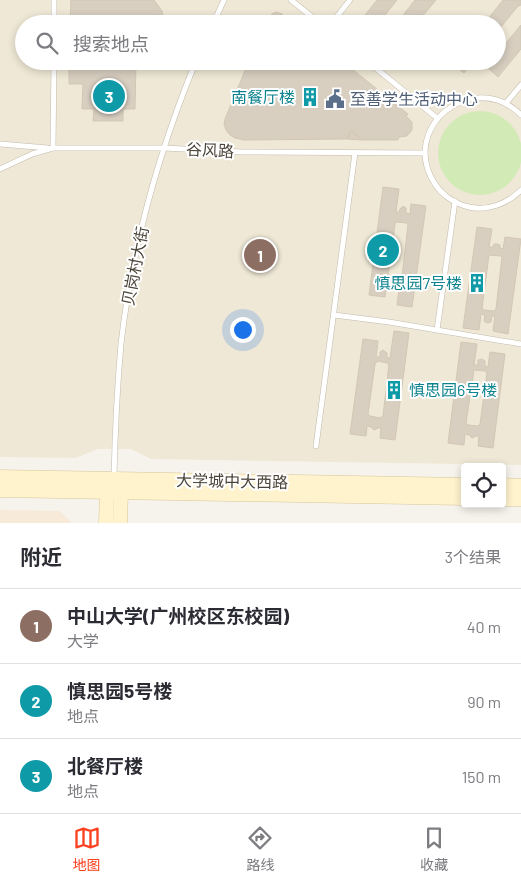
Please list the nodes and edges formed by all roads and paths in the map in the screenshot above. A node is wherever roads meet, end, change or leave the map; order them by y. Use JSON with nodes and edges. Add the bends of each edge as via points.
{"nodes":[{"id":1,"x":54,"y":0,"type":"edge"},
{"id":2,"x":224,"y":0,"type":"edge"},
{"id":3,"x":291,"y":0,"type":"edge"},
{"id":4,"x":350,"y":0,"type":"edge"},
{"id":5,"x":54,"y":15,"type":"edge"},
{"id":6,"x":217,"y":15,"type":"edge"},
{"id":7,"x":310,"y":15,"type":"edge"},
{"id":8,"x":338,"y":15,"type":"edge"},
{"id":9,"x":54,"y":70,"type":"edge"},
{"id":10,"x":193,"y":70,"type":"edge"},
{"id":11,"x":378,"y":70,"type":"edge"},
{"id":12,"x":521,"y":85,"type":"edge"},
{"id":13,"x":506,"y":104,"type":"junction"},
{"id":14,"x":521,"y":115,"type":"edge"},
{"id":15,"x":437,"y":118,"type":"junction"},
{"id":16,"x":0,"y":144,"type":"edge"},
{"id":17,"x":53,"y":148,"type":"junction"},
{"id":18,"x":164,"y":148,"type":"junction"},
{"id":19,"x":355,"y":153,"type":"junction"},
{"id":20,"x":425,"y":153,"type":"junction"},
{"id":21,"x":0,"y":169,"type":"edge"},
{"id":22,"x":521,"y":190,"type":"edge"},
{"id":23,"x":455,"y":201,"type":"junction"},
{"id":24,"x":334,"y":316,"type":"junction"},
{"id":25,"x":437,"y":330,"type":"junction"},
{"id":26,"x":521,"y":344,"type":"edge"},
{"id":27,"x":316,"y":446,"type":"dead end"},
{"id":28,"x":0,"y":477,"type":"edge"},
{"id":29,"x":114,"y":479,"type":"junction"},
{"id":30,"x":461,"y":485,"type":"edge"},
{"id":31,"x":506,"y":485,"type":"edge"},
{"id":32,"x":521,"y":486,"type":"edge"},
{"id":33,"x":0,"y":490,"type":"edge"},
{"id":34,"x":107,"y":492,"type":"junction"},
{"id":35,"x":121,"y":492,"type":"junction"},
{"id":36,"x":461,"y":498,"type":"edge"},
{"id":37,"x":506,"y":499,"type":"edge"},
{"id":38,"x":521,"y":499,"type":"edge"},
{"id":39,"x":106,"y":523,"type":"edge"},
{"id":40,"x":120,"y":523,"type":"edge"}],
"edges":[{"from":1,"to":5,"type":"lane"},
{"from":2,"to":6,"type":"lane"},
{"from":3,"to":7,"type":"lane"},
{"from":4,"to":8,"type":"lane"},
{"from":9,"to":17,"type":"lane"},
{"from":10,"to":18,"type":"lane","name":"贝岗村大街"},
{"from":11,"to":15,"type":"lane"},
{"from":12,"to":13,"type":"lane"},
{"from":13,"to":14,"type":"lane"},
{"from":13,"to":15,"type":"lane","via":[[492,98],[469,99],[448,108]]},
{"from":15,"to":20,"type":"lane","via":[[427,138]]},
{"from":16,"to":17,"type":"lane"},
{"from":17,"to":18,"type":"lane","name":"谷风路"},
{"from":17,"to":21,"type":"lane","name":"谷风路"},
{"from":18,"to":19,"type":"lane","name":"谷风路"},
{"from":18,"to":29,"type":"lane","name":"贝岗村大街","via":[[127,306],[116,405]]},
{"from":19,"to":20,"type":"lane","name":"谷风路"},
{"from":19,"to":24,"type":"lane"},
{"from":20,"to":23,"type":"lane","via":[[431,178],[442,193]]},
{"from":22,"to":23,"type":"lane","via":[[509,200],[492,207],[474,208]]},
{"from":23,"to":25,"type":"lane"},
{"from":24,"to":25,"type":"lane"},
{"from":24,"to":27,"type":"lane"},
{"from":25,"to":26,"type":"lane"},
{"from":28,"to":29,"type":"main road","name":"大学城中大西路"},
{"from":29,"to":30,"type":"main road","name":"大学城中大西路"},
{"from":29,"to":34,"type":"main road"},
{"from":29,"to":35,"type":"main road"},
{"from":31,"to":32,"type":"main road"},
{"from":33,"to":34,"type":"main road","name":"大学城中大西路"},
{"from":34,"to":35,"type":"main road","name":"大学城中大西路"},
{"from":34,"to":39,"type":"main road"},
{"from":35,"to":36,"type":"main road","name":"大学城中大西路"},
{"from":35,"to":40,"type":"main road"},
{"from":37,"to":38,"type":"main road"}]}
